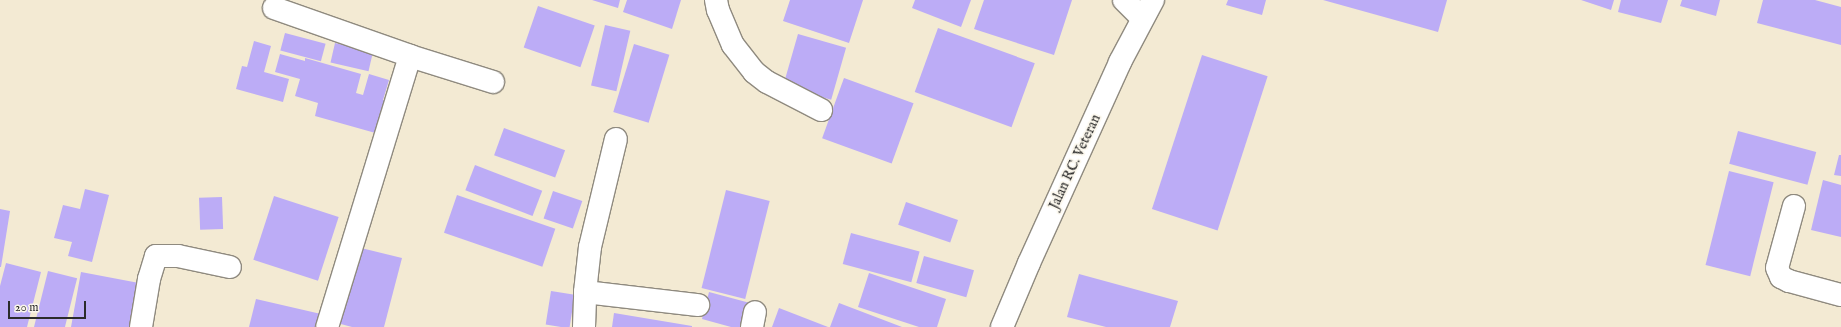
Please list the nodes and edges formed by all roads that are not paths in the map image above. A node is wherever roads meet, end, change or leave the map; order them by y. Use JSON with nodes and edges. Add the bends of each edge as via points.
{"nodes":[{"id":1,"x":716,"y":0,"type":"edge"},
{"id":2,"x":1124,"y":0,"type":"edge"},
{"id":3,"x":274,"y":8,"type":"dead end"},
{"id":4,"x":1147,"y":9,"type":"edge"},
{"id":5,"x":410,"y":56,"type":"junction"},
{"id":6,"x":493,"y":82,"type":"dead end"},
{"id":7,"x":821,"y":110,"type":"dead end"},
{"id":8,"x":616,"y":139,"type":"dead end"},
{"id":9,"x":1794,"y":206,"type":"dead end"},
{"id":10,"x":230,"y":267,"type":"dead end"},
{"id":11,"x":585,"y":292,"type":"junction"},
{"id":12,"x":1841,"y":295,"type":"edge"},
{"id":13,"x":698,"y":305,"type":"dead end"},
{"id":14,"x":141,"y":327,"type":"edge"},
{"id":15,"x":327,"y":327,"type":"edge"},
{"id":16,"x":584,"y":327,"type":"edge"},
{"id":17,"x":1002,"y":327,"type":"edge"}],
"edges":[{"from":1,"to":7,"type":"street","via":[[733,45],[754,72],[767,82]]},
{"from":2,"to":4,"type":"street"},
{"from":3,"to":5,"type":"street"},
{"from":4,"to":17,"type":"street","name":"Jalan RC. Veteran"},
{"from":5,"to":6,"type":"street"},
{"from":5,"to":15,"type":"street"},
{"from":8,"to":11,"type":"street","via":[[590,247]]},
{"from":9,"to":12,"type":"street","via":[[1777,268],[1781,277]]},
{"from":10,"to":14,"type":"street","via":[[178,256],[156,256],[149,279]]},
{"from":11,"to":13,"type":"street"},
{"from":11,"to":16,"type":"street"}]}
